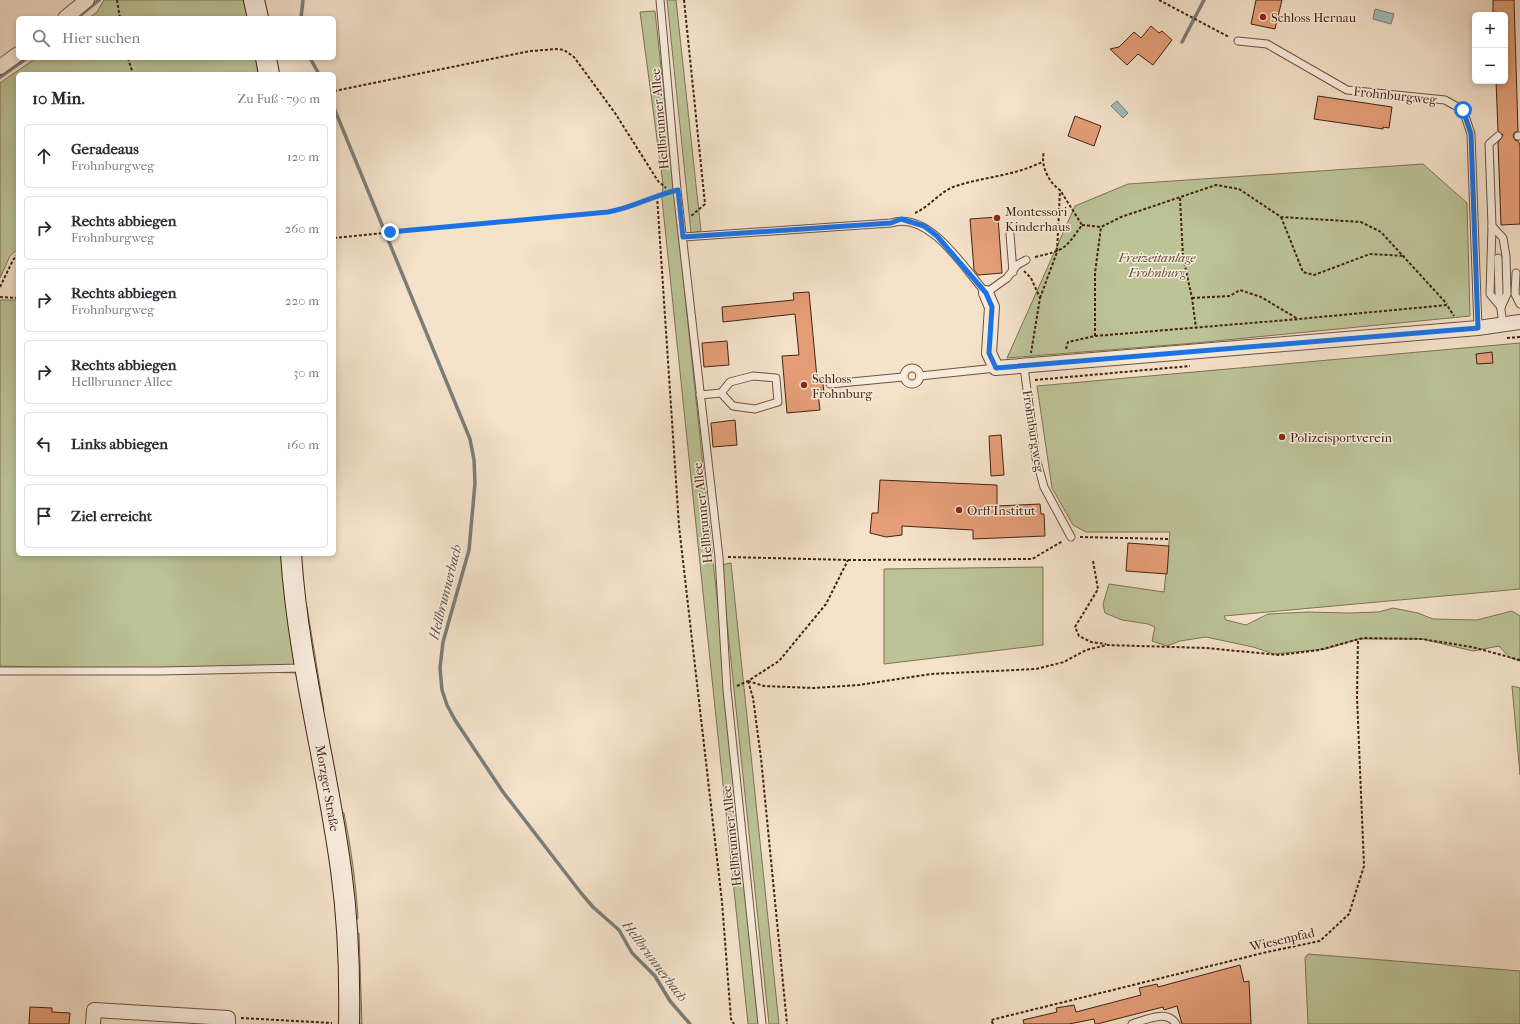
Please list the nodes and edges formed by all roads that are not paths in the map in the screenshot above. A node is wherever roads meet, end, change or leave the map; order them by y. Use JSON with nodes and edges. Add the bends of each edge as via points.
{"nodes":[{"id":1,"x":87,"y":0,"type":"edge"},
{"id":2,"x":254,"y":0,"type":"edge"},
{"id":3,"x":660,"y":0,"type":"edge"},
{"id":4,"x":67,"y":16,"type":"edge"},
{"id":5,"x":258,"y":16,"type":"edge"},
{"id":6,"x":1238,"y":41,"type":"road end"},
{"id":7,"x":16,"y":55,"type":"edge"},
{"id":8,"x":266,"y":60,"type":"edge"},
{"id":9,"x":0,"y":67,"type":"edge"},
{"id":10,"x":269,"y":72,"type":"edge"},
{"id":11,"x":1498,"y":136,"type":"dead end"},
{"id":12,"x":1492,"y":226,"type":"junction"},
{"id":13,"x":1010,"y":234,"type":"dead end"},
{"id":14,"x":683,"y":237,"type":"junction"},
{"id":15,"x":1498,"y":258,"type":"dead end"},
{"id":16,"x":1026,"y":260,"type":"road end"},
{"id":17,"x":1013,"y":272,"type":"junction"},
{"id":18,"x":1516,"y":273,"type":"dead end"},
{"id":19,"x":986,"y":293,"type":"junction"},
{"id":20,"x":1520,"y":304,"type":"edge"},
{"id":21,"x":1501,"y":307,"type":"junction"},
{"id":22,"x":1520,"y":322,"type":"edge"},
{"id":23,"x":1503,"y":324,"type":"junction"},
{"id":24,"x":1478,"y":328,"type":"junction"},
{"id":25,"x":1027,"y":367,"type":"junction"},
{"id":26,"x":996,"y":368,"type":"junction"},
{"id":27,"x":920,"y":376,"type":"junction"},
{"id":28,"x":903,"y":377,"type":"junction"},
{"id":29,"x":830,"y":384,"type":"dead end"},
{"id":30,"x":721,"y":393,"type":"junction"},
{"id":31,"x":700,"y":395,"type":"junction"},
{"id":32,"x":1071,"y":536,"type":"road end"},
{"id":33,"x":291,"y":556,"type":"edge"},
{"id":34,"x":306,"y":668,"type":"junction"},
{"id":35,"x":0,"y":671,"type":"edge"},
{"id":36,"x":228,"y":1021,"type":"edge"},
{"id":37,"x":342,"y":1023,"type":"edge"},
{"id":38,"x":93,"y":1024,"type":"edge"},
{"id":39,"x":762,"y":1024,"type":"edge"},
{"id":40,"x":1132,"y":1024,"type":"edge"},
{"id":41,"x":1176,"y":1024,"type":"edge"}],
"edges":[{"from":1,"to":4,"type":"street"},
{"from":2,"to":5,"type":"street"},
{"from":3,"to":14,"type":"lane","name":"Hellbrunner Allee"},
{"from":6,"to":24,"type":"lane","name":"Frohnburgweg","via":[[1267,44],[1347,90],[1445,100],[1463,110],[1471,134]]},
{"from":7,"to":9,"type":"street"},
{"from":8,"to":10,"type":"street"},
{"from":11,"to":12,"type":"lane","via":[[1490,144]]},
{"from":12,"to":21,"type":"lane","via":[[1490,294]]},
{"from":12,"to":21,"type":"lane","via":[[1503,238],[1506,256],[1507,294]]},
{"from":13,"to":17,"type":"lane"},
{"from":14,"to":19,"type":"lane","via":[[891,223],[901,219],[924,226],[937,236]]},
{"from":14,"to":31,"type":"lane","name":"Hellbrunner Allee"},
{"from":15,"to":21,"type":"lane"},
{"from":16,"to":17,"type":"lane","via":[[1017,265]]},
{"from":17,"to":19,"type":"lane"},
{"from":18,"to":20,"type":"lane","via":[[1515,294]]},
{"from":19,"to":26,"type":"street","via":[[992,307],[989,353]]},
{"from":21,"to":23,"type":"lane"},
{"from":22,"to":23,"type":"street"},
{"from":23,"to":24,"type":"street"},
{"from":24,"to":25,"type":"street"},
{"from":25,"to":26,"type":"street"},
{"from":25,"to":32,"type":"lane","name":"Frohnburgweg","via":[[1036,458],[1044,487]]},
{"from":26,"to":27,"type":"lane"},
{"from":27,"to":28,"type":"lane","via":[[918,382],[912,384],[906,382]]},
{"from":27,"to":28,"type":"lane","via":[[917,370],[911,368],[905,371]]},
{"from":28,"to":29,"type":"lane"},
{"from":30,"to":30,"type":"lane","via":[[733,406],[755,409],[778,402],[776,378],[753,376],[730,382]]},
{"from":30,"to":31,"type":"lane"},
{"from":31,"to":39,"type":"lane","name":"Hellbrunner Allee","via":[[719,557],[727,690]]},
{"from":33,"to":34,"type":"street","name":"Morzger Straße"},
{"from":34,"to":35,"type":"lane"},
{"from":34,"to":37,"type":"street","name":"Morzger Straße","via":[[344,887],[350,973]]},
{"from":36,"to":38,"type":"street","via":[[94,1010]]},
{"from":40,"to":41,"type":"lane","via":[[1164,1016]]}]}
